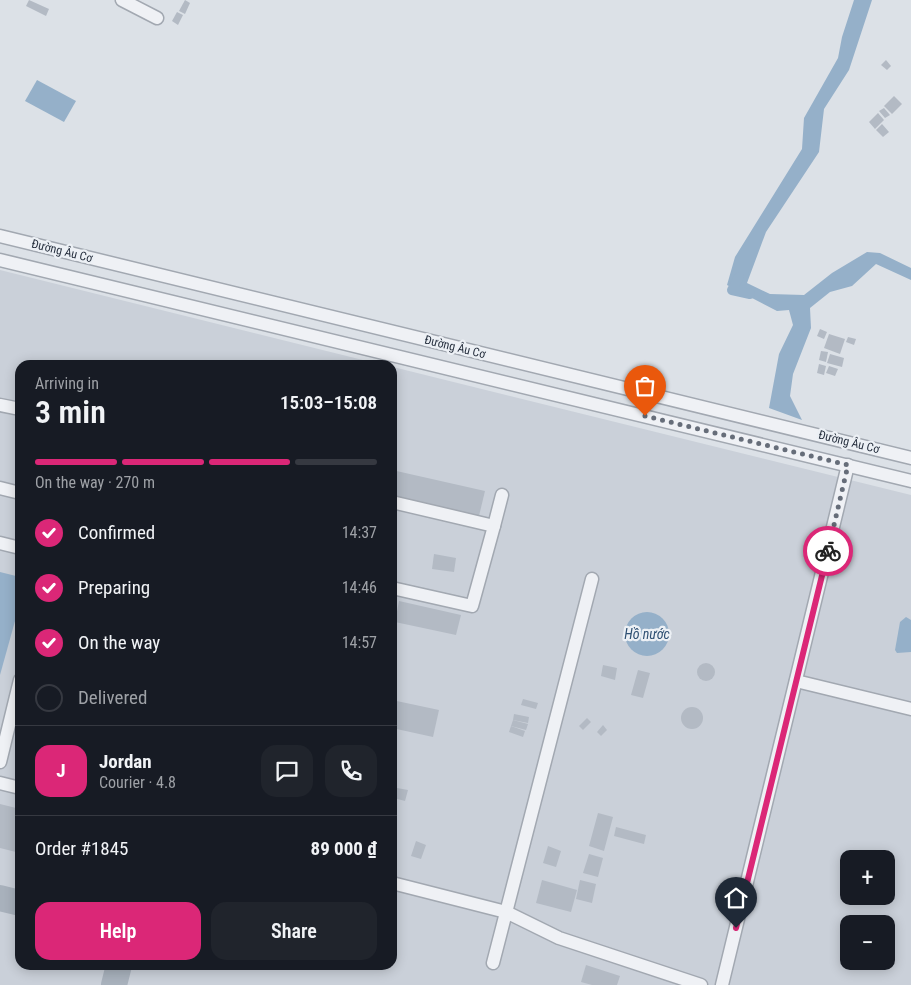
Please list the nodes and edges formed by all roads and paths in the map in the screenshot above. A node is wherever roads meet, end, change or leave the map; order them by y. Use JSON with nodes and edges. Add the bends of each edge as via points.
{"nodes":[{"id":1,"x":122,"y":0,"type":"edge"},
{"id":2,"x":157,"y":18,"type":"dead end"},
{"id":3,"x":0,"y":236,"type":"edge"},
{"id":4,"x":0,"y":260,"type":"edge"},
{"id":5,"x":631,"y":390,"type":"junction"},
{"id":6,"x":0,"y":404,"type":"edge"},
{"id":7,"x":15,"y":408,"type":"edge"},
{"id":8,"x":626,"y":412,"type":"junction"},
{"id":9,"x":911,"y":458,"type":"edge"},
{"id":10,"x":848,"y":465,"type":"junction"},
{"id":11,"x":911,"y":481,"type":"edge"},
{"id":12,"x":0,"y":488,"type":"edge"},
{"id":13,"x":15,"y":492,"type":"edge"},
{"id":14,"x":502,"y":495,"type":"dead end"},
{"id":15,"x":397,"y":503,"type":"edge"},
{"id":16,"x":494,"y":526,"type":"junction"},
{"id":17,"x":0,"y":544,"type":"edge"},
{"id":18,"x":15,"y":547,"type":"edge"},
{"id":19,"x":592,"y":579,"type":"dead end"},
{"id":20,"x":397,"y":589,"type":"edge"},
{"id":21,"x":796,"y":681,"type":"junction"},
{"id":22,"x":15,"y":700,"type":"edge"},
{"id":23,"x":911,"y":709,"type":"edge"},
{"id":24,"x":0,"y":762,"type":"edge"},
{"id":25,"x":0,"y":783,"type":"edge"},
{"id":26,"x":15,"y":787,"type":"edge"},
{"id":27,"x":397,"y":884,"type":"edge"},
{"id":28,"x":506,"y":912,"type":"junction"},
{"id":29,"x":493,"y":963,"type":"dead end"},
{"id":30,"x":701,"y":985,"type":"edge"},
{"id":31,"x":722,"y":985,"type":"edge"}],
"edges":[{"from":1,"to":2,"type":"street"},
{"from":3,"to":5,"type":"street","name":"Đường Âu Cơ"},
{"from":4,"to":8,"type":"street","name":"Đường Âu Cơ"},
{"from":5,"to":8,"type":"street"},
{"from":5,"to":9,"type":"street","name":"Đường Âu Cơ"},
{"from":6,"to":7,"type":"street"},
{"from":8,"to":10,"type":"street","name":"Đường Âu Cơ"},
{"from":10,"to":11,"type":"street","name":"Đường Âu Cơ"},
{"from":10,"to":21,"type":"street"},
{"from":12,"to":13,"type":"street"},
{"from":14,"to":16,"type":"street"},
{"from":15,"to":16,"type":"street"},
{"from":16,"to":20,"type":"street","via":[[472,606]]},
{"from":17,"to":18,"type":"street"},
{"from":19,"to":28,"type":"street"},
{"from":21,"to":23,"type":"street"},
{"from":21,"to":31,"type":"street"},
{"from":22,"to":24,"type":"street"},
{"from":25,"to":26,"type":"street"},
{"from":27,"to":28,"type":"street"},
{"from":28,"to":29,"type":"street"},
{"from":28,"to":30,"type":"street","via":[[559,938]]}]}
